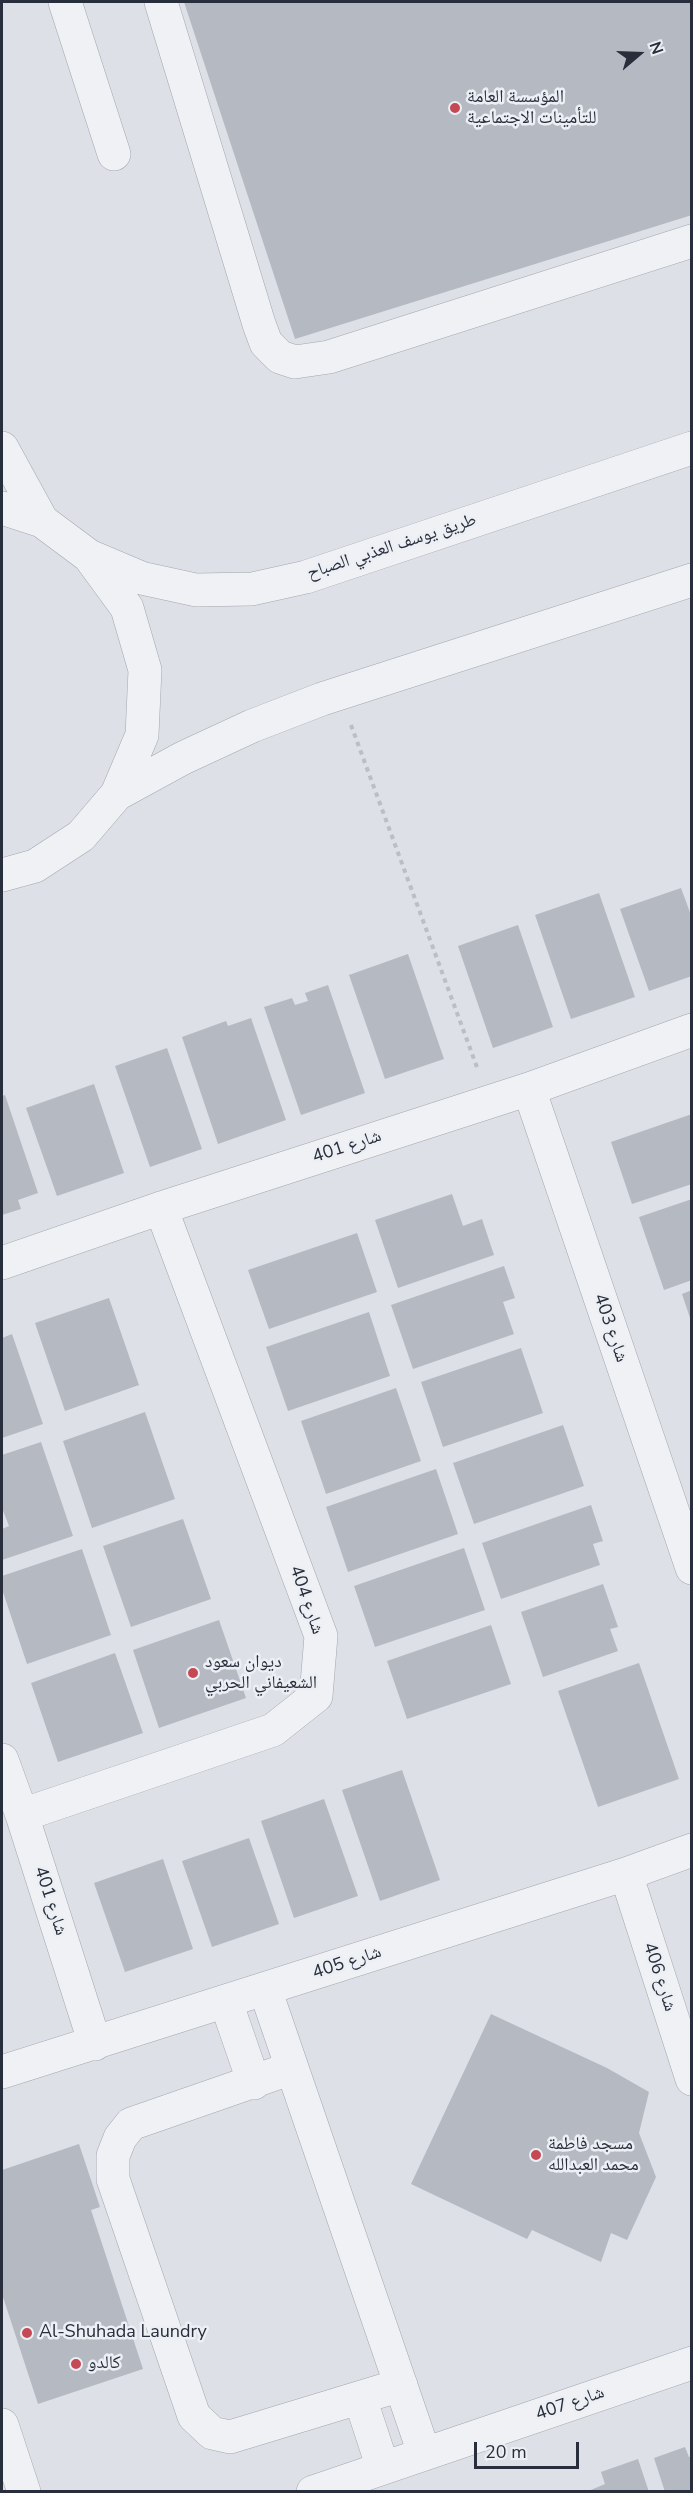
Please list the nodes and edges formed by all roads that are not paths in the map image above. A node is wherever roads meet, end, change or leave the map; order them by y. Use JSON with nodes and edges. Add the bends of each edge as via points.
{"nodes":[{"id":1,"x":65,"y":2,"type":"edge"},
{"id":2,"x":161,"y":2,"type":"edge"},
{"id":3,"x":114,"y":154,"type":"dead end"},
{"id":4,"x":692,"y":241,"type":"edge"},
{"id":5,"x":692,"y":423,"type":"edge"},
{"id":6,"x":2,"y":448,"type":"edge"},
{"id":7,"x":692,"y":448,"type":"edge"},
{"id":8,"x":2,"y":508,"type":"edge"},
{"id":9,"x":494,"y":513,"type":"junction"},
{"id":10,"x":42,"y":521,"type":"junction"},
{"id":11,"x":89,"y":555,"type":"junction"},
{"id":12,"x":687,"y":583,"type":"edge"},
{"id":13,"x":117,"y":794,"type":"junction"},
{"id":14,"x":2,"y":875,"type":"edge"},
{"id":15,"x":692,"y":1030,"type":"edge"},
{"id":16,"x":529,"y":1089,"type":"junction"},
{"id":17,"x":161,"y":1208,"type":"junction"},
{"id":18,"x":2,"y":1263,"type":"edge"},
{"id":19,"x":692,"y":1568,"type":"edge"},
{"id":20,"x":2,"y":1760,"type":"edge"},
{"id":21,"x":22,"y":1815,"type":"junction"},
{"id":22,"x":692,"y":1850,"type":"edge"},
{"id":23,"x":626,"y":1874,"type":"junction"},
{"id":24,"x":265,"y":1989,"type":"junction"},
{"id":25,"x":226,"y":2002,"type":"junction"},
{"id":26,"x":95,"y":2044,"type":"junction"},
{"id":27,"x":292,"y":2068,"type":"junction"},
{"id":28,"x":2,"y":2072,"type":"edge"},
{"id":29,"x":692,"y":2079,"type":"edge"},
{"id":30,"x":254,"y":2083,"type":"junction"},
{"id":31,"x":692,"y":2363,"type":"edge"},
{"id":32,"x":401,"y":2385,"type":"junction"},
{"id":33,"x":360,"y":2398,"type":"junction"},
{"id":34,"x":2,"y":2425,"type":"edge"},
{"id":35,"x":424,"y":2453,"type":"junction"},
{"id":36,"x":383,"y":2468,"type":"junction"},
{"id":37,"x":24,"y":2492,"type":"edge"},
{"id":38,"x":313,"y":2492,"type":"edge"}],
"edges":[{"from":1,"to":3,"type":"street"},
{"from":2,"to":4,"type":"street","via":[[259,324],[266,343],[280,357],[295,362],[330,357]]},
{"from":5,"to":9,"type":"street"},
{"from":6,"to":10,"type":"street"},
{"from":7,"to":9,"type":"street","name":"طريق يوسف العذبي الصباح"},
{"from":8,"to":10,"type":"street"},
{"from":9,"to":11,"type":"street","name":"طريق يوسف العذبي الصباح","via":[[306,576],[252,589],[196,590],[141,578]]},
{"from":10,"to":11,"type":"street"},
{"from":11,"to":13,"type":"street","via":[[127,608],[145,670],[142,735]]},
{"from":12,"to":13,"type":"street","via":[[339,694],[252,726]]},
{"from":13,"to":14,"type":"street","via":[[81,836],[35,866]]},
{"from":15,"to":16,"type":"street","name":"شارع 401"},
{"from":16,"to":17,"type":"street","name":"شارع 401"},
{"from":16,"to":19,"type":"street","name":"شارع 403"},
{"from":17,"to":18,"type":"street","name":"شارع 401"},
{"from":17,"to":21,"type":"street","name":"شارع 404","via":[[321,1636],[316,1696],[273,1730]]},
{"from":20,"to":21,"type":"street","name":"شارع 401"},
{"from":21,"to":26,"type":"street","name":"شارع 401"},
{"from":22,"to":23,"type":"street","name":"شارع 405"},
{"from":23,"to":24,"type":"street","name":"شارع 405"},
{"from":23,"to":29,"type":"street","name":"شارع 406"},
{"from":24,"to":25,"type":"street","name":"شارع 405"},
{"from":24,"to":27,"type":"street"},
{"from":25,"to":26,"type":"street","name":"شارع 405"},
{"from":25,"to":30,"type":"street"},
{"from":26,"to":28,"type":"street","name":"شارع 405"},
{"from":27,"to":30,"type":"street"},
{"from":27,"to":32,"type":"street"},
{"from":30,"to":33,"type":"street","via":[[131,2124],[113,2156],[113,2180],[194,2416],[212,2433],[230,2437],[244,2434]]},
{"from":31,"to":35,"type":"street","name":"شارع 407"},
{"from":32,"to":33,"type":"street"},
{"from":32,"to":35,"type":"street"},
{"from":33,"to":36,"type":"street"},
{"from":34,"to":37,"type":"street"},
{"from":35,"to":36,"type":"street","name":"شارع 407"},
{"from":36,"to":38,"type":"street","name":"شارع 407"}]}
